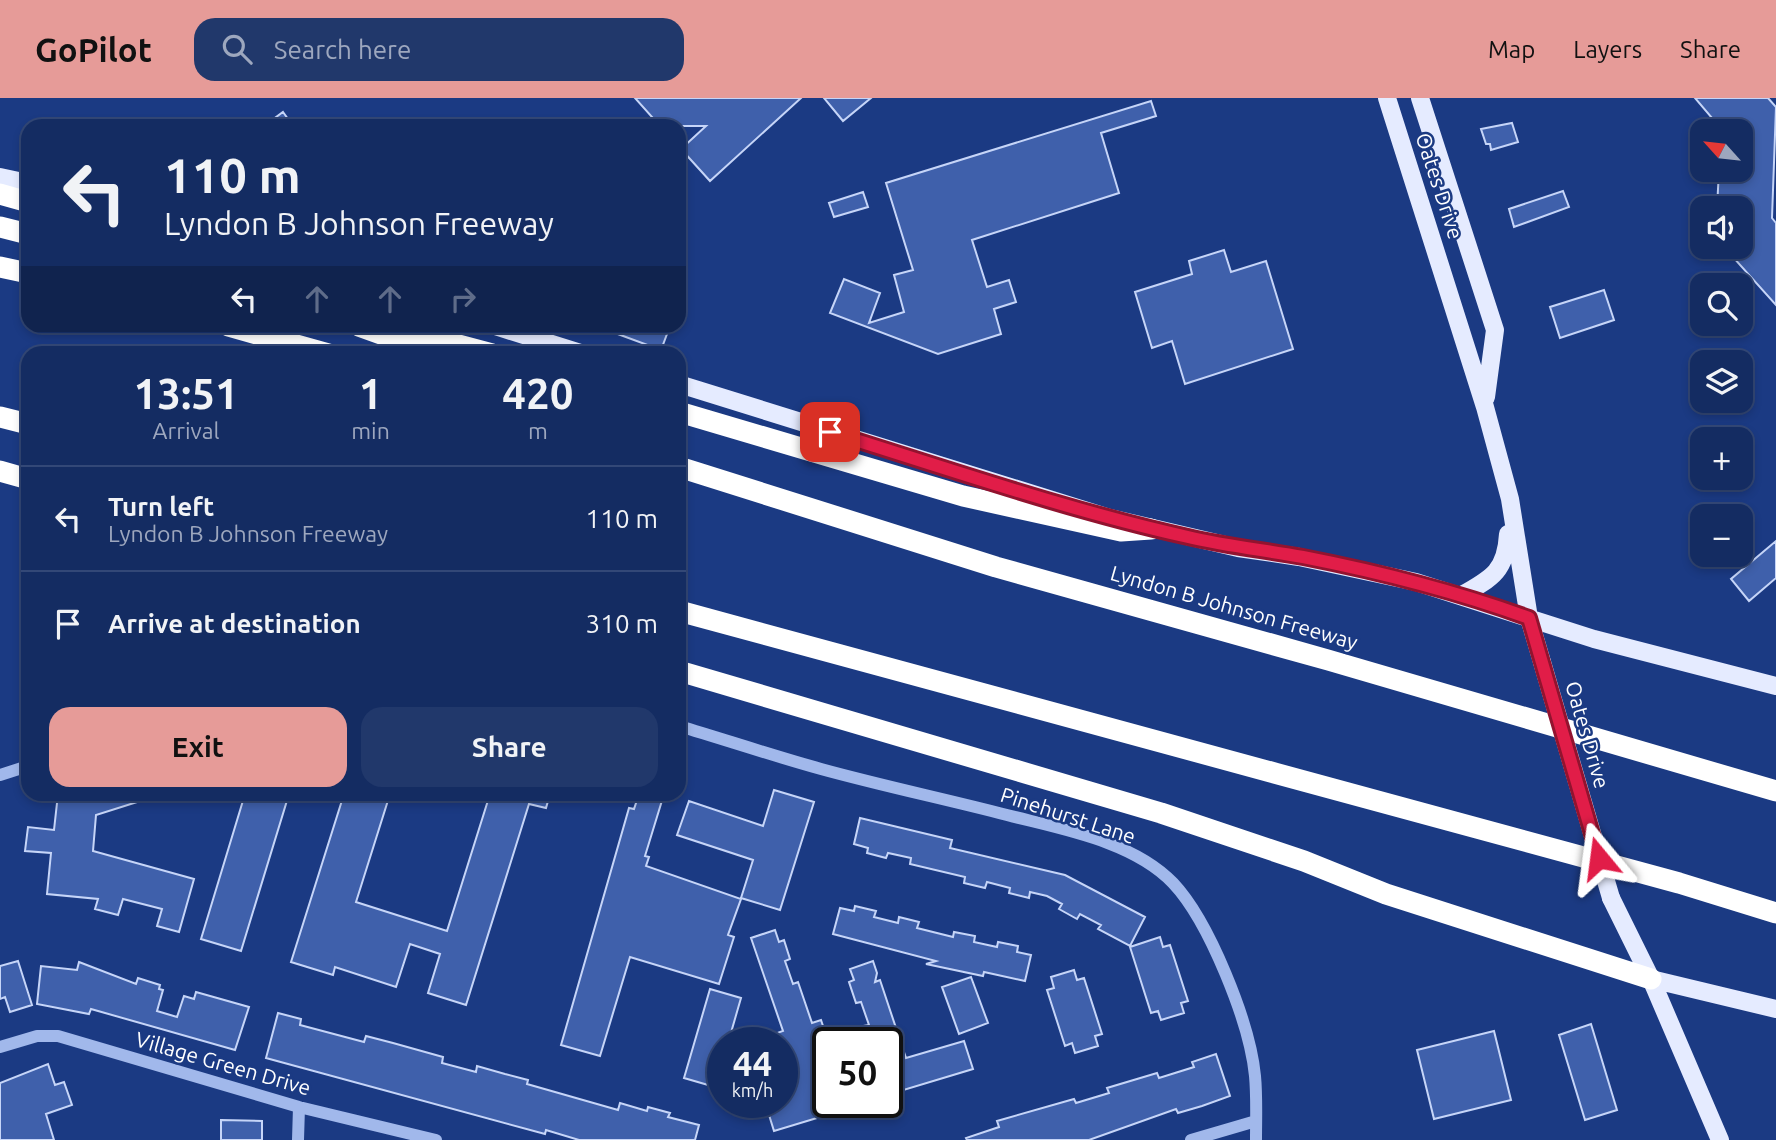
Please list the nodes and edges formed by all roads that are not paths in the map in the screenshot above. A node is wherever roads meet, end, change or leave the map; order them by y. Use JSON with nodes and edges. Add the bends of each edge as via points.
{"nodes":[{"id":1,"x":1421,"y":101,"type":"edge"},
{"id":2,"x":1389,"y":105,"type":"edge"},
{"id":3,"x":0,"y":177,"type":"edge"},
{"id":4,"x":21,"y":182,"type":"edge"},
{"id":5,"x":0,"y":194,"type":"edge"},
{"id":6,"x":21,"y":200,"type":"edge"},
{"id":7,"x":0,"y":227,"type":"edge"},
{"id":8,"x":21,"y":232,"type":"edge"},
{"id":9,"x":0,"y":267,"type":"edge"},
{"id":10,"x":21,"y":272,"type":"edge"},
{"id":11,"x":253,"y":333,"type":"edge"},
{"id":12,"x":378,"y":333,"type":"edge"},
{"id":13,"x":413,"y":333,"type":"edge"},
{"id":14,"x":517,"y":333,"type":"edge"},
{"id":15,"x":300,"y":346,"type":"edge"},
{"id":16,"x":415,"y":346,"type":"edge"},
{"id":17,"x":462,"y":346,"type":"edge"},
{"id":18,"x":559,"y":346,"type":"edge"},
{"id":19,"x":686,"y":386,"type":"edge"},
{"id":20,"x":1485,"y":407,"type":"junction"},
{"id":21,"x":686,"y":414,"type":"edge"},
{"id":22,"x":0,"y":416,"type":"edge"},
{"id":23,"x":21,"y":422,"type":"edge"},
{"id":24,"x":689,"y":470,"type":"edge"},
{"id":25,"x":0,"y":471,"type":"edge"},
{"id":26,"x":21,"y":477,"type":"edge"},
{"id":27,"x":1510,"y":499,"type":"junction"},
{"id":28,"x":1151,"y":529,"type":"junction"},
{"id":29,"x":1462,"y":595,"type":"junction"},
{"id":30,"x":686,"y":613,"type":"edge"},
{"id":31,"x":1529,"y":618,"type":"junction"},
{"id":32,"x":686,"y":673,"type":"edge"},
{"id":33,"x":1776,"y":686,"type":"edge"},
{"id":34,"x":686,"y":728,"type":"edge"},
{"id":35,"x":21,"y":768,"type":"edge"},
{"id":36,"x":0,"y":775,"type":"edge"},
{"id":37,"x":1776,"y":791,"type":"edge"},
{"id":38,"x":1776,"y":913,"type":"edge"},
{"id":39,"x":1651,"y":979,"type":"junction"},
{"id":40,"x":1776,"y":1009,"type":"edge"},
{"id":41,"x":0,"y":1047,"type":"edge"},
{"id":42,"x":299,"y":1107,"type":"junction"},
{"id":43,"x":1256,"y":1121,"type":"junction"},
{"id":44,"x":298,"y":1140,"type":"edge"},
{"id":45,"x":436,"y":1140,"type":"edge"},
{"id":46,"x":1191,"y":1140,"type":"edge"},
{"id":47,"x":1256,"y":1140,"type":"edge"},
{"id":48,"x":1720,"y":1140,"type":"edge"}],
"edges":[{"from":1,"to":2,"type":"main road"},
{"from":1,"to":20,"type":"main road","name":"Oates Drive","via":[[1495,330]]},
{"from":2,"to":20,"type":"main road","name":"Oates Drive"},
{"from":3,"to":4,"type":"main road"},
{"from":5,"to":6,"type":"highway"},
{"from":7,"to":8,"type":"highway"},
{"from":9,"to":10,"type":"highway"},
{"from":11,"to":15,"type":"highway"},
{"from":12,"to":16,"type":"highway"},
{"from":13,"to":17,"type":"highway"},
{"from":14,"to":18,"type":"main road"},
{"from":19,"to":28,"type":"main road"},
{"from":20,"to":27,"type":"main road","name":"Oates Drive"},
{"from":21,"to":28,"type":"highway","via":[[894,478],[1013,508],[1121,531]]},
{"from":22,"to":23,"type":"highway"},
{"from":24,"to":37,"type":"highway","name":"Lyndon B Johnson Freeway","via":[[996,567]]},
{"from":25,"to":26,"type":"highway"},
{"from":27,"to":29,"type":"main road","via":[[1507,556],[1496,573]]},
{"from":27,"to":31,"type":"main road","name":"Oates Drive"},
{"from":28,"to":29,"type":"main road","via":[[1358,569]]},
{"from":29,"to":31,"type":"main road"},
{"from":30,"to":38,"type":"highway"},
{"from":31,"to":33,"type":"main road"},
{"from":31,"to":39,"type":"main road","name":"Oates Drive","bridge":true,"via":[[1611,898]]},
{"from":32,"to":39,"type":"highway","via":[[1161,813],[1386,894]]},
{"from":34,"to":43,"type":"street","name":"Pinehurst Lane","via":[[822,769],[1048,826],[1139,858],[1171,881],[1192,907],[1228,981],[1255,1075]]},
{"from":35,"to":36,"type":"street"},
{"from":39,"to":40,"type":"main road"},
{"from":39,"to":48,"type":"main road","name":"Oates Drive"},
{"from":41,"to":42,"type":"street","name":"Village Green Drive","via":[[37,1036],[58,1036]]},
{"from":42,"to":44,"type":"street"},
{"from":42,"to":45,"type":"street","name":"Village Green Drive"},
{"from":43,"to":46,"type":"street"},
{"from":43,"to":47,"type":"street","name":"Pinehurst Lane"}]}
